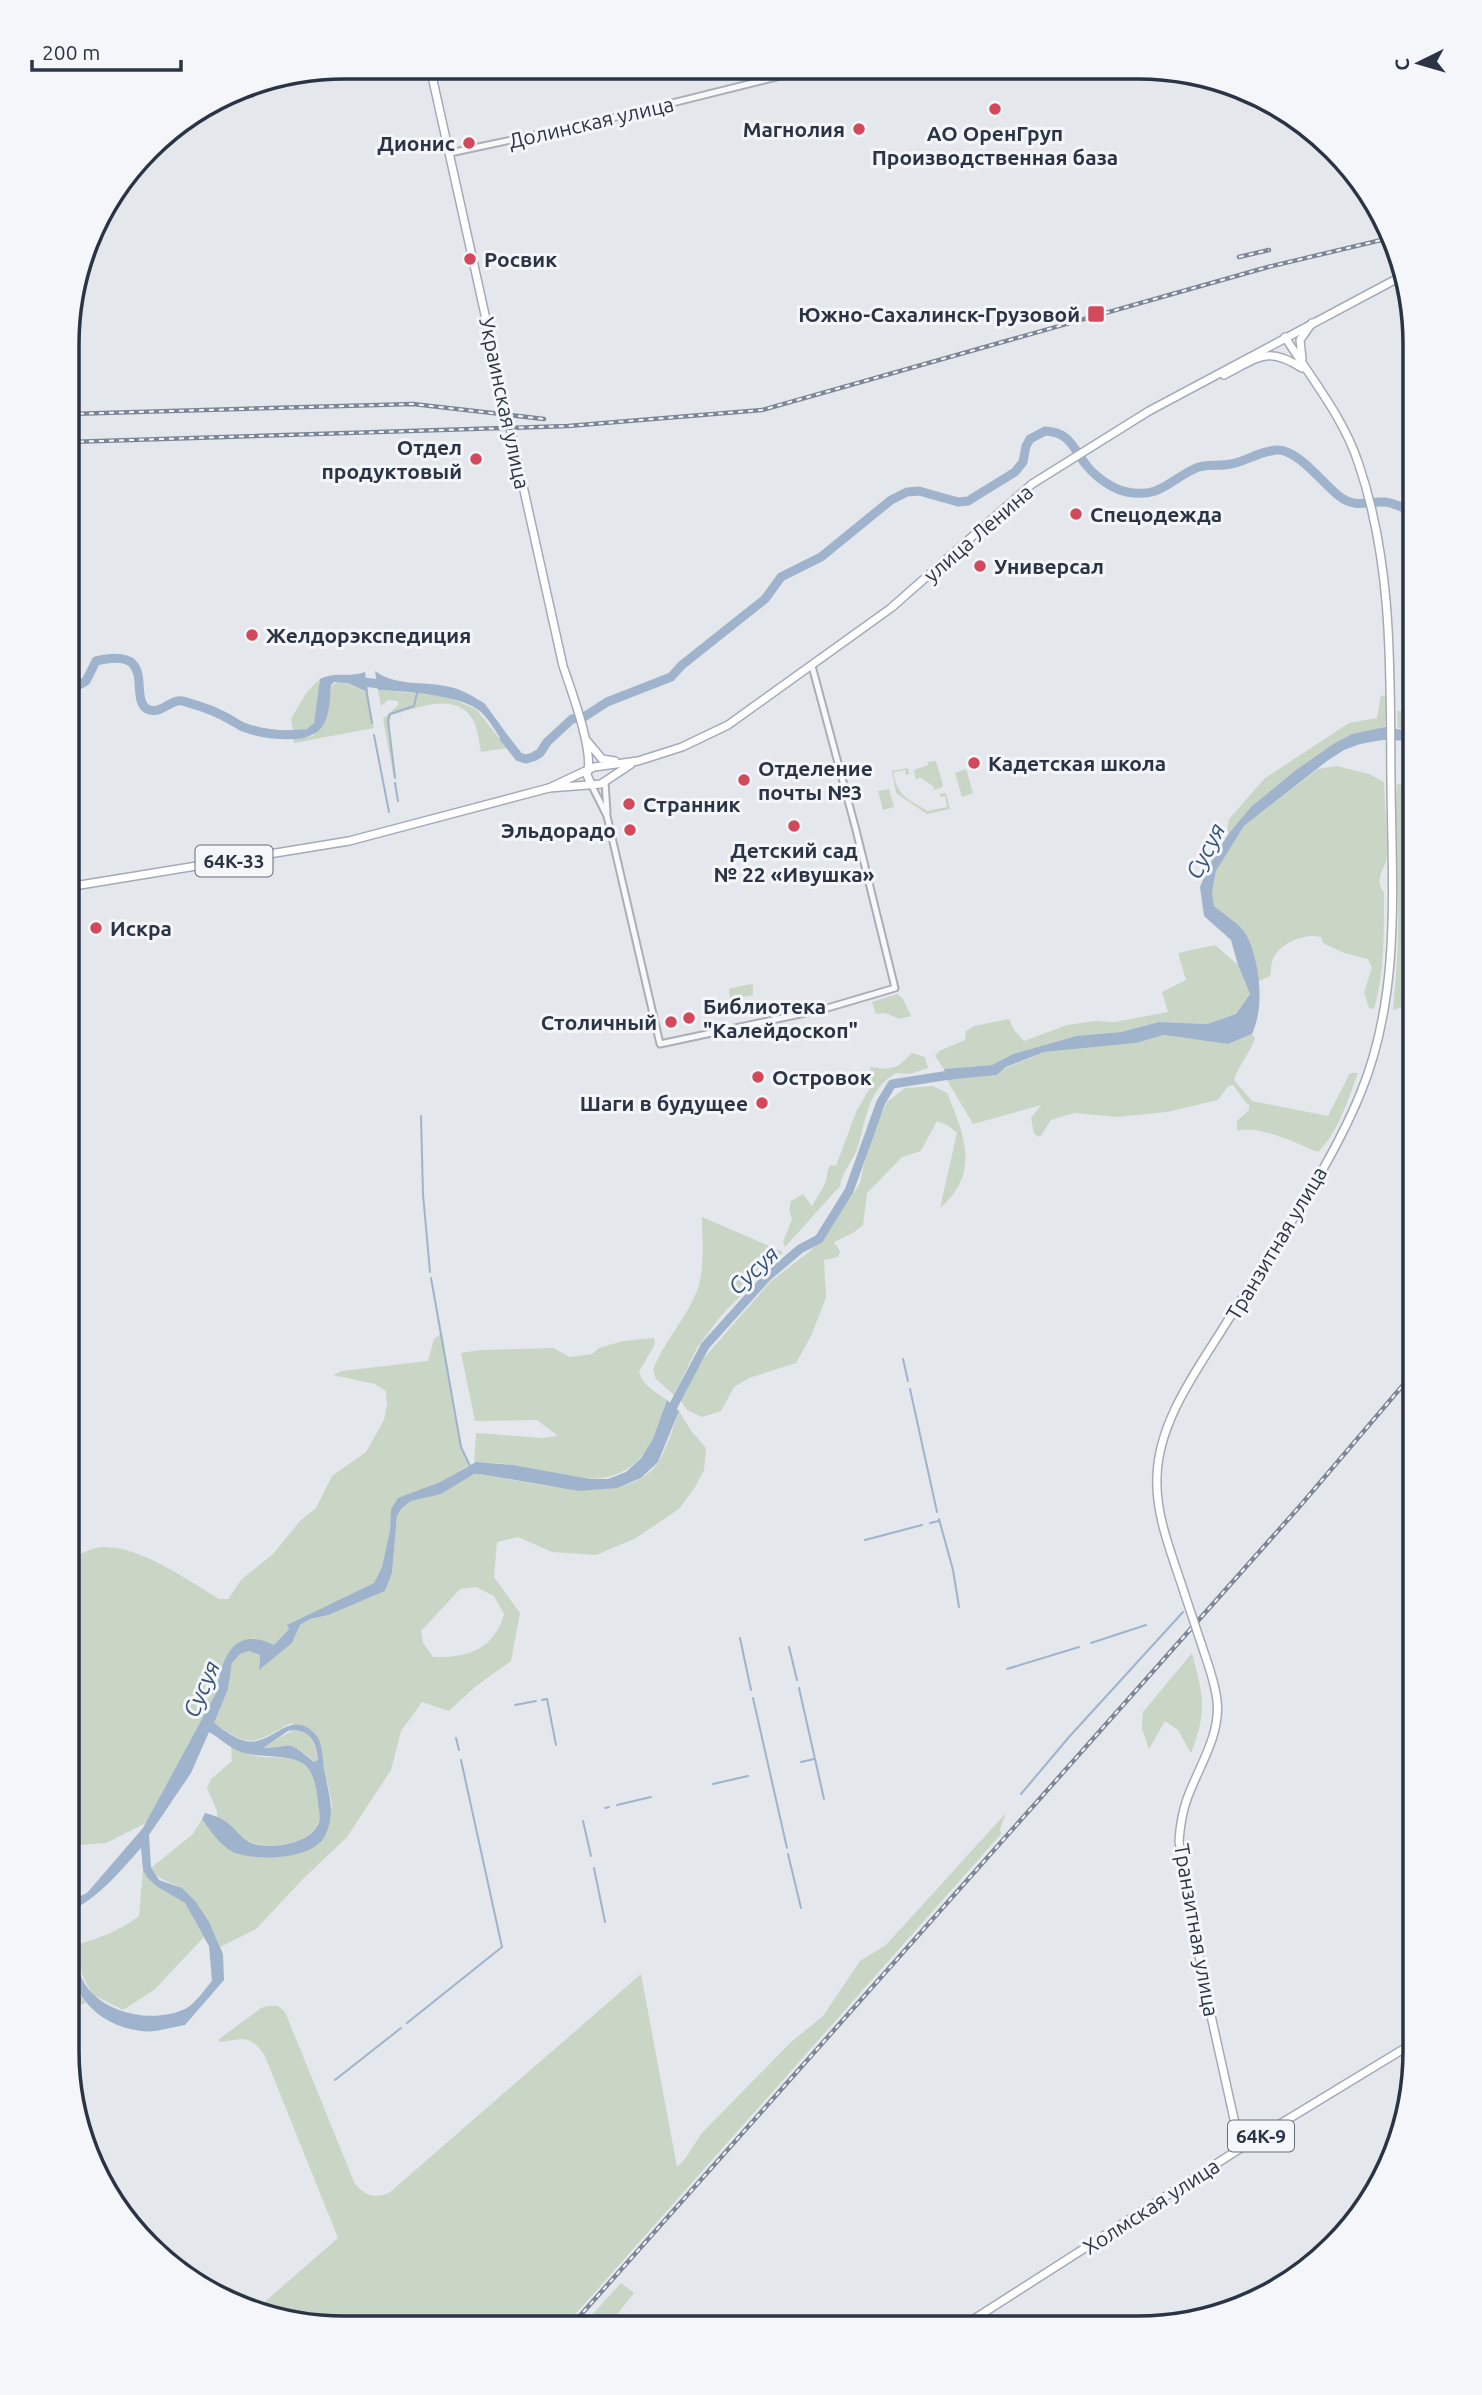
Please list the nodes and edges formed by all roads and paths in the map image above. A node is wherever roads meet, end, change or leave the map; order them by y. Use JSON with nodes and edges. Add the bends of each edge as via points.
{"nodes":[{"id":1,"x":433,"y":79,"type":"edge"},
{"id":2,"x":769,"y":79,"type":"edge"},
{"id":3,"x":450,"y":153,"type":"junction"},
{"id":4,"x":1395,"y":280,"type":"edge"},
{"id":5,"x":1313,"y":321,"type":"junction"},
{"id":6,"x":1285,"y":337,"type":"junction"},
{"id":7,"x":1306,"y":370,"type":"junction"},
{"id":8,"x":1199,"y":384,"type":"junction"},
{"id":9,"x":812,"y":666,"type":"junction"},
{"id":10,"x":584,"y":735,"type":"junction"},
{"id":11,"x":638,"y":761,"type":"junction"},
{"id":12,"x":601,"y":768,"type":"junction"},
{"id":13,"x":589,"y":770,"type":"junction"},
{"id":14,"x":573,"y":777,"type":"junction"},
{"id":15,"x":605,"y":780,"type":"junction"},
{"id":16,"x":591,"y":783,"type":"junction"},
{"id":17,"x":549,"y":788,"type":"junction"},
{"id":18,"x":607,"y":816,"type":"junction"},
{"id":19,"x":79,"y":885,"type":"edge"},
{"id":20,"x":1403,"y":2049,"type":"edge"},
{"id":21,"x":1244,"y":2146,"type":"junction"},
{"id":22,"x":979,"y":2316,"type":"edge"}],
"edges":[{"from":1,"to":3,"type":"main road","name":"Украинская улица"},
{"from":2,"to":3,"type":"street","name":"Долинская улица"},
{"from":3,"to":10,"type":"main road","name":"Украинская улица","via":[[563,666]]},
{"from":4,"to":5,"type":"main road","name":"улица Ленина"},
{"from":5,"to":6,"type":"main road","name":"улица Ленина"},
{"from":5,"to":7,"type":"main road","via":[[1299,347]]},
{"from":6,"to":7,"type":"main road","name":"Транзитная улица"},
{"from":6,"to":8,"type":"main road","name":"улица Ленина"},
{"from":7,"to":8,"type":"main road","via":[[1285,356],[1260,357]]},
{"from":7,"to":21,"type":"main road","name":"Транзитная улица","bridge":true,"via":[[1342,424],[1357,459],[1387,591],[1391,956],[1384,1019],[1361,1091],[1342,1132],[1171,1419],[1157,1475],[1159,1507],[1217,1701],[1213,1736],[1187,1799],[1179,1841],[1204,1984]]},
{"from":8,"to":9,"type":"main road","name":"улица Ленина","via":[[1020,493],[900,601]]},
{"from":9,"to":11,"type":"main road","name":"улица Ленина","via":[[728,725]]},
{"from":9,"to":18,"type":"street","name":"Украинская улица","via":[[895,988],[824,1009],[660,1044]]},
{"from":10,"to":11,"type":"main road","via":[[602,760]]},
{"from":10,"to":12,"type":"main road","name":"Украинская улица"},
{"from":10,"to":13,"type":"main road","name":"Украинская улица"},
{"from":10,"to":14,"type":"main road","via":[[583,766]]},
{"from":11,"to":12,"type":"main road","name":"улица Ленина"},
{"from":11,"to":15,"type":"main road","name":"улица Ленина"},
{"from":12,"to":13,"type":"main road","name":"улица Ленина"},
{"from":12,"to":15,"type":"main road","name":"Украинская улица"},
{"from":13,"to":14,"type":"main road","name":"улица Ленина"},
{"from":13,"to":16,"type":"main road","name":"Украинская улица"},
{"from":14,"to":17,"type":"main road","name":"улица Ленина"},
{"from":15,"to":16,"type":"main road","name":"улица Ленина"},
{"from":15,"to":18,"type":"street"},
{"from":16,"to":17,"type":"main road","name":"улица Ленина"},
{"from":16,"to":18,"type":"street","name":"Украинская улица"},
{"from":17,"to":19,"type":"main road","name":"улица Ленина","number":"64К-33","via":[[349,841]]},
{"from":20,"to":21,"type":"main road","name":"Холмская улица","number":"64К-9"},
{"from":21,"to":22,"type":"main road","name":"Холмская улица","number":"64К-9"}]}
